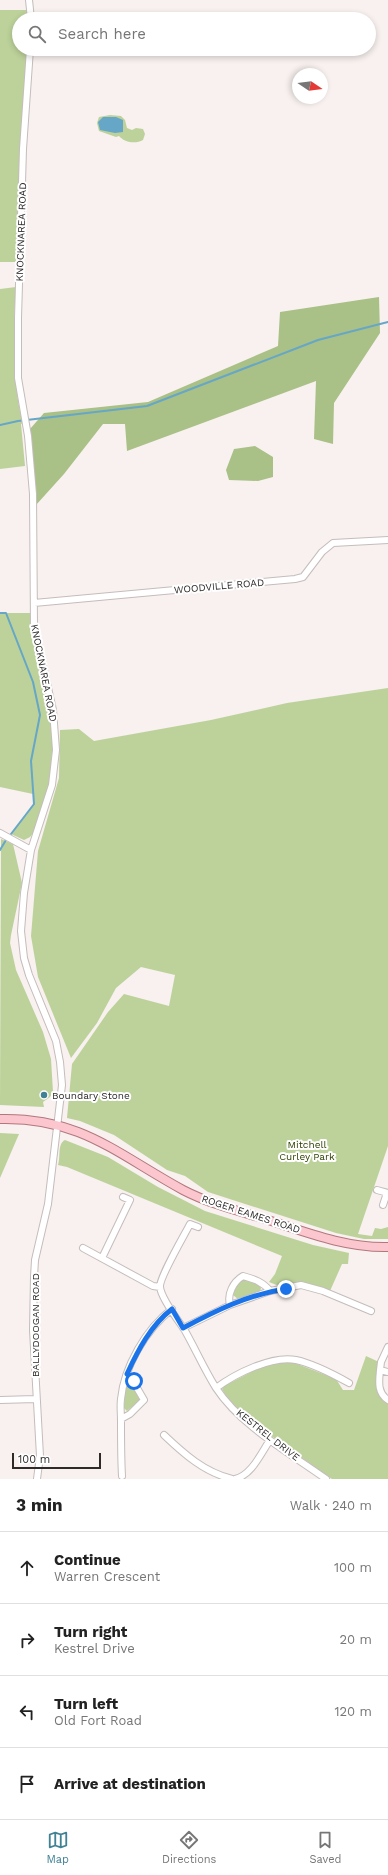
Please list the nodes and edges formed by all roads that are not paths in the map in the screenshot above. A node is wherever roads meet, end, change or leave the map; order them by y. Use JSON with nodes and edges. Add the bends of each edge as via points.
{"nodes":[{"id":1,"x":29,"y":0,"type":"edge"},
{"id":2,"x":30,"y":12,"type":"edge"},
{"id":3,"x":30,"y":56,"type":"edge"},
{"id":4,"x":388,"y":540,"type":"edge"},
{"id":5,"x":34,"y":603,"type":"junction"},
{"id":6,"x":0,"y":833,"type":"edge"},
{"id":7,"x":32,"y":850,"type":"junction"},
{"id":8,"x":0,"y":1119,"type":"edge"},
{"id":9,"x":58,"y":1125,"type":"junction"},
{"id":10,"x":377,"y":1190,"type":"dead end"},
{"id":11,"x":388,"y":1193,"type":"edge"},
{"id":12,"x":123,"y":1197,"type":"dead end"},
{"id":13,"x":383,"y":1205,"type":"dead end"},
{"id":14,"x":198,"y":1227,"type":"dead end"},
{"id":15,"x":388,"y":1247,"type":"edge"},
{"id":16,"x":83,"y":1248,"type":"dead end"},
{"id":17,"x":102,"y":1258,"type":"junction"},
{"id":18,"x":160,"y":1287,"type":"junction"},
{"id":19,"x":270,"y":1291,"type":"junction"},
{"id":20,"x":230,"y":1305,"type":"junction"},
{"id":21,"x":172,"y":1309,"type":"junction"},
{"id":22,"x":371,"y":1311,"type":"dead end"},
{"id":23,"x":183,"y":1328,"type":"junction"},
{"id":24,"x":388,"y":1347,"type":"edge"},
{"id":25,"x":380,"y":1370,"type":"junction"},
{"id":26,"x":388,"y":1372,"type":"edge"},
{"id":27,"x":127,"y":1374,"type":"junction"},
{"id":28,"x":349,"y":1383,"type":"dead end"},
{"id":29,"x":216,"y":1388,"type":"junction"},
{"id":30,"x":36,"y":1399,"type":"junction"},
{"id":31,"x":0,"y":1400,"type":"edge"},
{"id":32,"x":388,"y":1400,"type":"edge"},
{"id":33,"x":121,"y":1419,"type":"junction"},
{"id":34,"x":164,"y":1435,"type":"dead end"},
{"id":35,"x":270,"y":1440,"type":"junction"},
{"id":36,"x":122,"y":1476,"type":"dead end"},
{"id":37,"x":37,"y":1479,"type":"edge"},
{"id":38,"x":232,"y":1479,"type":"edge"},
{"id":39,"x":235,"y":1479,"type":"edge"},
{"id":40,"x":326,"y":1479,"type":"edge"}],
"edges":[{"from":1,"to":2,"type":"street"},
{"from":3,"to":5,"type":"street","name":"KNOCKNAREA ROAD","via":[[23,149],[18,378],[33,494]]},
{"from":4,"to":5,"type":"street","name":"WOODVILLE ROAD","via":[[333,543],[322,552],[303,577],[295,579]]},
{"from":5,"to":7,"type":"street","name":"KNOCKNAREA ROAD","via":[[36,638],[53,710],[56,750],[52,785]]},
{"from":6,"to":7,"type":"street"},
{"from":7,"to":9,"type":"street","name":"KNOCKNAREA ROAD","via":[[24,893],[22,940],[29,975],[53,1032],[59,1056],[62,1085]]},
{"from":8,"to":9,"type":"main road","name":"ROGER EAMES ROAD","via":[[32,1120]]},
{"from":9,"to":15,"type":"main road","name":"ROGER EAMES ROAD","via":[[83,1132],[183,1190],[209,1202],[346,1244]]},
{"from":9,"to":30,"type":"street","name":"BALLYDOOGAN ROAD","via":[[48,1204],[34,1272]]},
{"from":10,"to":11,"type":"street"},
{"from":11,"to":13,"type":"street"},
{"from":12,"to":17,"type":"street","via":[[130,1200]]},
{"from":14,"to":18,"type":"street","via":[[190,1224],[160,1282]]},
{"from":16,"to":17,"type":"street"},
{"from":17,"to":18,"type":"street","via":[[152,1286]]},
{"from":18,"to":21,"type":"street","name":"KESTREL DRIVE"},
{"from":19,"to":20,"type":"street"},
{"from":19,"to":20,"type":"street","via":[[259,1281],[243,1276],[231,1290]]},
{"from":19,"to":22,"type":"street","via":[[301,1285],[323,1291]]},
{"from":20,"to":23,"type":"street"},
{"from":21,"to":23,"type":"street","name":"KESTREL DRIVE"},
{"from":21,"to":27,"type":"street","via":[[142,1343]]},
{"from":23,"to":29,"type":"street","name":"KESTREL DRIVE"},
{"from":24,"to":25,"type":"street"},
{"from":25,"to":26,"type":"street"},
{"from":25,"to":32,"type":"street","via":[[380,1390]]},
{"from":27,"to":33,"type":"street","via":[[120,1400]]},
{"from":27,"to":33,"type":"street","via":[[134,1381],[144,1400]]},
{"from":28,"to":29,"type":"street","via":[[324,1370],[288,1359],[254,1367]]},
{"from":29,"to":35,"type":"street","name":"KESTREL DRIVE","via":[[243,1418]]},
{"from":30,"to":31,"type":"street"},
{"from":30,"to":37,"type":"street","name":"BALLYDOOGAN ROAD","via":[[40,1456]]},
{"from":33,"to":36,"type":"street"},
{"from":34,"to":38,"type":"street","via":[[202,1467]]},
{"from":35,"to":39,"type":"street","via":[[249,1471]]},
{"from":35,"to":40,"type":"street","name":"KESTREL DRIVE"}]}
